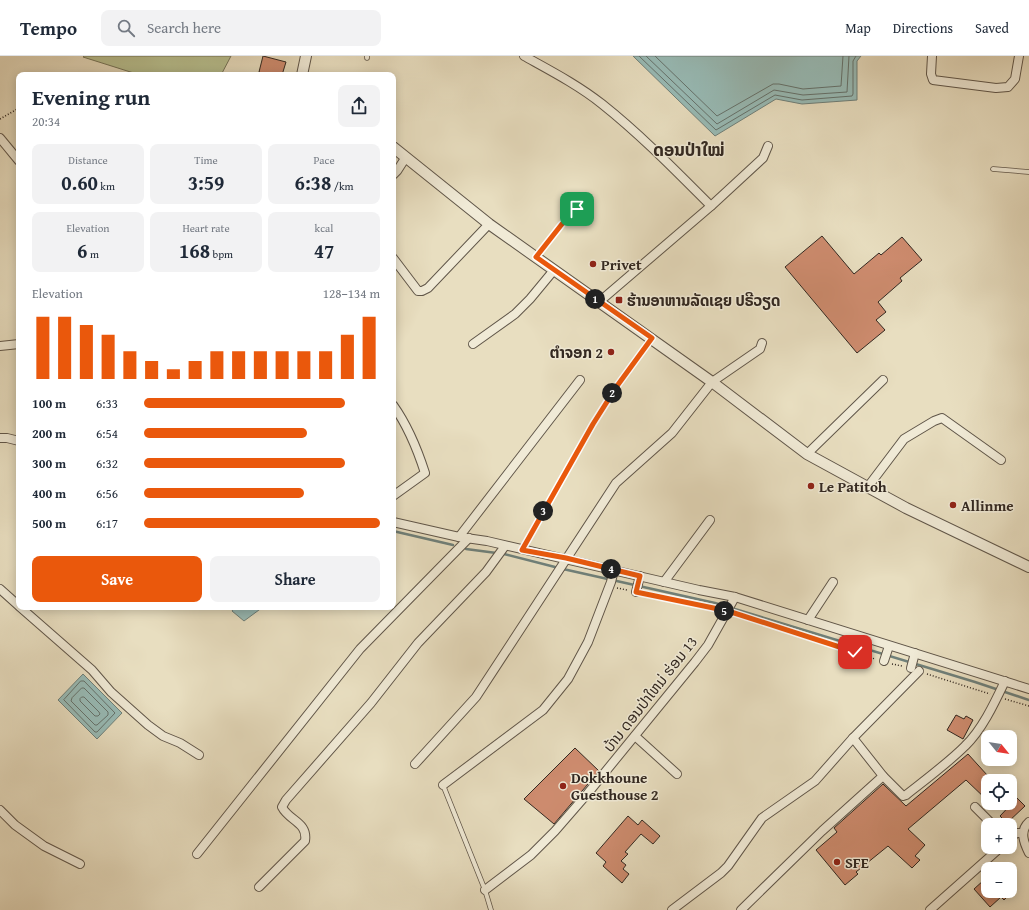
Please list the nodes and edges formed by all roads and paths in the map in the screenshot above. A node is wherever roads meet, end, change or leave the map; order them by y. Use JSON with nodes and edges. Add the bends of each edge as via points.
{"nodes":[{"id":1,"x":306,"y":56,"type":"edge"},
{"id":2,"x":524,"y":56,"type":"edge"},
{"id":3,"x":932,"y":56,"type":"edge"},
{"id":4,"x":1018,"y":56,"type":"edge"},
{"id":5,"x":303,"y":72,"type":"edge"},
{"id":6,"x":16,"y":110,"type":"edge"},
{"id":7,"x":0,"y":120,"type":"edge"},
{"id":8,"x":0,"y":138,"type":"edge"},
{"id":9,"x":768,"y":146,"type":"dead end"},
{"id":10,"x":396,"y":149,"type":"edge"},
{"id":11,"x":16,"y":157,"type":"edge"},
{"id":12,"x":406,"y":157,"type":"junction"},
{"id":13,"x":993,"y":169,"type":"dead end"},
{"id":14,"x":396,"y":172,"type":"edge"},
{"id":15,"x":1029,"y":172,"type":"edge"},
{"id":16,"x":711,"y":206,"type":"junction"},
{"id":17,"x":577,"y":209,"type":"dead end"},
{"id":18,"x":490,"y":224,"type":"junction"},
{"id":19,"x":536,"y":257,"type":"junction"},
{"id":20,"x":396,"y":262,"type":"edge"},
{"id":21,"x":554,"y":270,"type":"junction"},
{"id":22,"x":599,"y":302,"type":"junction"},
{"id":23,"x":652,"y":338,"type":"junction"},
{"id":24,"x":16,"y":344,"type":"edge"},
{"id":25,"x":473,"y":344,"type":"dead end"},
{"id":26,"x":762,"y":344,"type":"dead end"},
{"id":27,"x":0,"y":346,"type":"edge"},
{"id":28,"x":580,"y":380,"type":"dead end"},
{"id":29,"x":883,"y":380,"type":"dead end"},
{"id":30,"x":712,"y":382,"type":"junction"},
{"id":31,"x":396,"y":409,"type":"edge"},
{"id":32,"x":0,"y":438,"type":"edge"},
{"id":33,"x":16,"y":440,"type":"edge"},
{"id":34,"x":807,"y":454,"type":"junction"},
{"id":35,"x":1001,"y":460,"type":"dead end"},
{"id":36,"x":867,"y":488,"type":"junction"},
{"id":37,"x":396,"y":494,"type":"edge"},
{"id":38,"x":710,"y":520,"type":"dead end"},
{"id":39,"x":396,"y":523,"type":"edge"},
{"id":40,"x":459,"y":537,"type":"junction"},
{"id":41,"x":469,"y":538,"type":"junction"},
{"id":42,"x":503,"y":548,"type":"junction"},
{"id":43,"x":522,"y":550,"type":"junction"},
{"id":44,"x":566,"y":558,"type":"junction"},
{"id":45,"x":1029,"y":567,"type":"edge"},
{"id":46,"x":613,"y":572,"type":"junction"},
{"id":47,"x":664,"y":582,"type":"junction"},
{"id":48,"x":832,"y":582,"type":"dead end"},
{"id":49,"x":610,"y":584,"type":"junction"},
{"id":50,"x":638,"y":584,"type":"junction"},
{"id":51,"x":0,"y":589,"type":"edge"},
{"id":52,"x":16,"y":603,"type":"edge"},
{"id":53,"x":731,"y":605,"type":"junction"},
{"id":54,"x":24,"y":610,"type":"edge"},
{"id":55,"x":808,"y":620,"type":"junction"},
{"id":56,"x":889,"y":649,"type":"junction"},
{"id":57,"x":884,"y":660,"type":"junction"},
{"id":58,"x":914,"y":663,"type":"junction"},
{"id":59,"x":1029,"y":689,"type":"edge"},
{"id":60,"x":1001,"y":690,"type":"junction"},
{"id":61,"x":1029,"y":706,"type":"edge"},
{"id":62,"x":635,"y":736,"type":"junction"},
{"id":63,"x":853,"y":738,"type":"junction"},
{"id":64,"x":199,"y":755,"type":"dead end"},
{"id":65,"x":415,"y":764,"type":"dead end"},
{"id":66,"x":677,"y":774,"type":"dead end"},
{"id":67,"x":883,"y":776,"type":"junction"},
{"id":68,"x":443,"y":786,"type":"joint"},
{"id":69,"x":975,"y":807,"type":"dead end"},
{"id":70,"x":0,"y":810,"type":"edge"},
{"id":71,"x":986,"y":818,"type":"edge"},
{"id":72,"x":1029,"y":822,"type":"edge"},
{"id":73,"x":1023,"y":833,"type":"junction"},
{"id":74,"x":1017,"y":834,"type":"edge"},
{"id":75,"x":1029,"y":853,"type":"edge"},
{"id":76,"x":197,"y":854,"type":"dead end"},
{"id":77,"x":993,"y":854,"type":"edge"},
{"id":78,"x":80,"y":864,"type":"dead end"},
{"id":79,"x":259,"y":887,"type":"dead end"},
{"id":80,"x":484,"y":890,"type":"junction"},
{"id":81,"x":491,"y":910,"type":"edge"},
{"id":82,"x":672,"y":910,"type":"edge"},
{"id":83,"x":741,"y":910,"type":"edge"},
{"id":84,"x":930,"y":910,"type":"edge"}],
"edges":[{"from":1,"to":5,"type":"street"},
{"from":2,"to":16,"type":"street","via":[[571,82],[602,104]]},
{"from":3,"to":4,"type":"street","via":[[933,80],[996,88],[1008,87],[1015,79]]},
{"from":6,"to":7,"type":"path"},
{"from":8,"to":11,"type":"street"},
{"from":9,"to":16,"type":"street","via":[[763,158]]},
{"from":10,"to":12,"type":"street"},
{"from":12,"to":14,"type":"street"},
{"from":12,"to":18,"type":"street"},
{"from":13,"to":15,"type":"lane"},
{"from":16,"to":22,"type":"street"},
{"from":17,"to":19,"type":"lane"},
{"from":18,"to":19,"type":"street"},
{"from":18,"to":20,"type":"street","via":[[428,288],[422,291],[418,291]]},
{"from":19,"to":21,"type":"street"},
{"from":21,"to":22,"type":"street"},
{"from":21,"to":25,"type":"street","via":[[515,314]]},
{"from":22,"to":23,"type":"street"},
{"from":23,"to":30,"type":"street"},
{"from":23,"to":43,"type":"path","via":[[593,424]]},
{"from":24,"to":27,"type":"street"},
{"from":26,"to":30,"type":"street","via":[[760,349]]},
{"from":28,"to":40,"type":"street"},
{"from":29,"to":34,"type":"street"},
{"from":30,"to":34,"type":"street"},
{"from":30,"to":44,"type":"street","via":[[672,433],[616,484]]},
{"from":31,"to":37,"type":"street","via":[[414,441],[426,473]]},
{"from":32,"to":33,"type":"street"},
{"from":34,"to":36,"type":"street"},
{"from":35,"to":36,"type":"street","via":[[942,418],[904,439]]},
{"from":36,"to":45,"type":"street"},
{"from":38,"to":47,"type":"street"},
{"from":39,"to":40,"type":"street"},
{"from":40,"to":41,"type":"street"},
{"from":41,"to":42,"type":"street"},
{"from":41,"to":76,"type":"street","via":[[360,649]]},
{"from":42,"to":43,"type":"street"},
{"from":42,"to":79,"type":"street","via":[[486,572],[418,643],[371,703],[286,800],[282,807],[304,827],[305,840]]},
{"from":43,"to":44,"type":"street"},
{"from":44,"to":46,"type":"street"},
{"from":44,"to":65,"type":"street","via":[[476,697]]},
{"from":46,"to":49,"type":"street"},
{"from":46,"to":50,"type":"street"},
{"from":47,"to":50,"type":"street"},
{"from":47,"to":53,"type":"street"},
{"from":48,"to":55,"type":"street"},
{"from":49,"to":50,"type":"path"},
{"from":49,"to":68,"type":"street","via":[[588,642],[568,679],[544,710]]},
{"from":50,"to":53,"type":"path"},
{"from":51,"to":52,"type":"street"},
{"from":53,"to":55,"type":"street"},
{"from":53,"to":57,"type":"path"},
{"from":53,"to":62,"type":"street","name":"ບ້ານ ດອນປ່າໃຫມ່ ຮ່ອມ 13","via":[[695,662]]},
{"from":54,"to":64,"type":"street","via":[[92,670],[111,692],[148,725]]},
{"from":55,"to":56,"type":"street"},
{"from":56,"to":57,"type":"street"},
{"from":56,"to":58,"type":"street"},
{"from":57,"to":58,"type":"path"},
{"from":58,"to":60,"type":"street"},
{"from":58,"to":60,"type":"path"},
{"from":58,"to":63,"type":"street"},
{"from":59,"to":60,"type":"street"},
{"from":60,"to":61,"type":"path"},
{"from":60,"to":67,"type":"street","via":[[981,726],[966,746],[906,795],[903,796]]},
{"from":62,"to":66,"type":"street"},
{"from":62,"to":80,"type":"street","name":"ບ້ານ ດອນປ່າໃຫມ່ ຮ່ອມ 13","via":[[555,831],[531,855]]},
{"from":63,"to":67,"type":"street"},
{"from":63,"to":82,"type":"street","via":[[815,781],[762,818],[722,872]]},
{"from":67,"to":83,"type":"street"},
{"from":68,"to":80,"type":"lane"},
{"from":69,"to":71,"type":"street"},
{"from":70,"to":78,"type":"street","via":[[15,825],[44,846]]},
{"from":72,"to":73,"type":"street"},
{"from":73,"to":74,"type":"street"},
{"from":73,"to":75,"type":"street"},
{"from":77,"to":84,"type":"street"},
{"from":80,"to":81,"type":"lane"}]}
